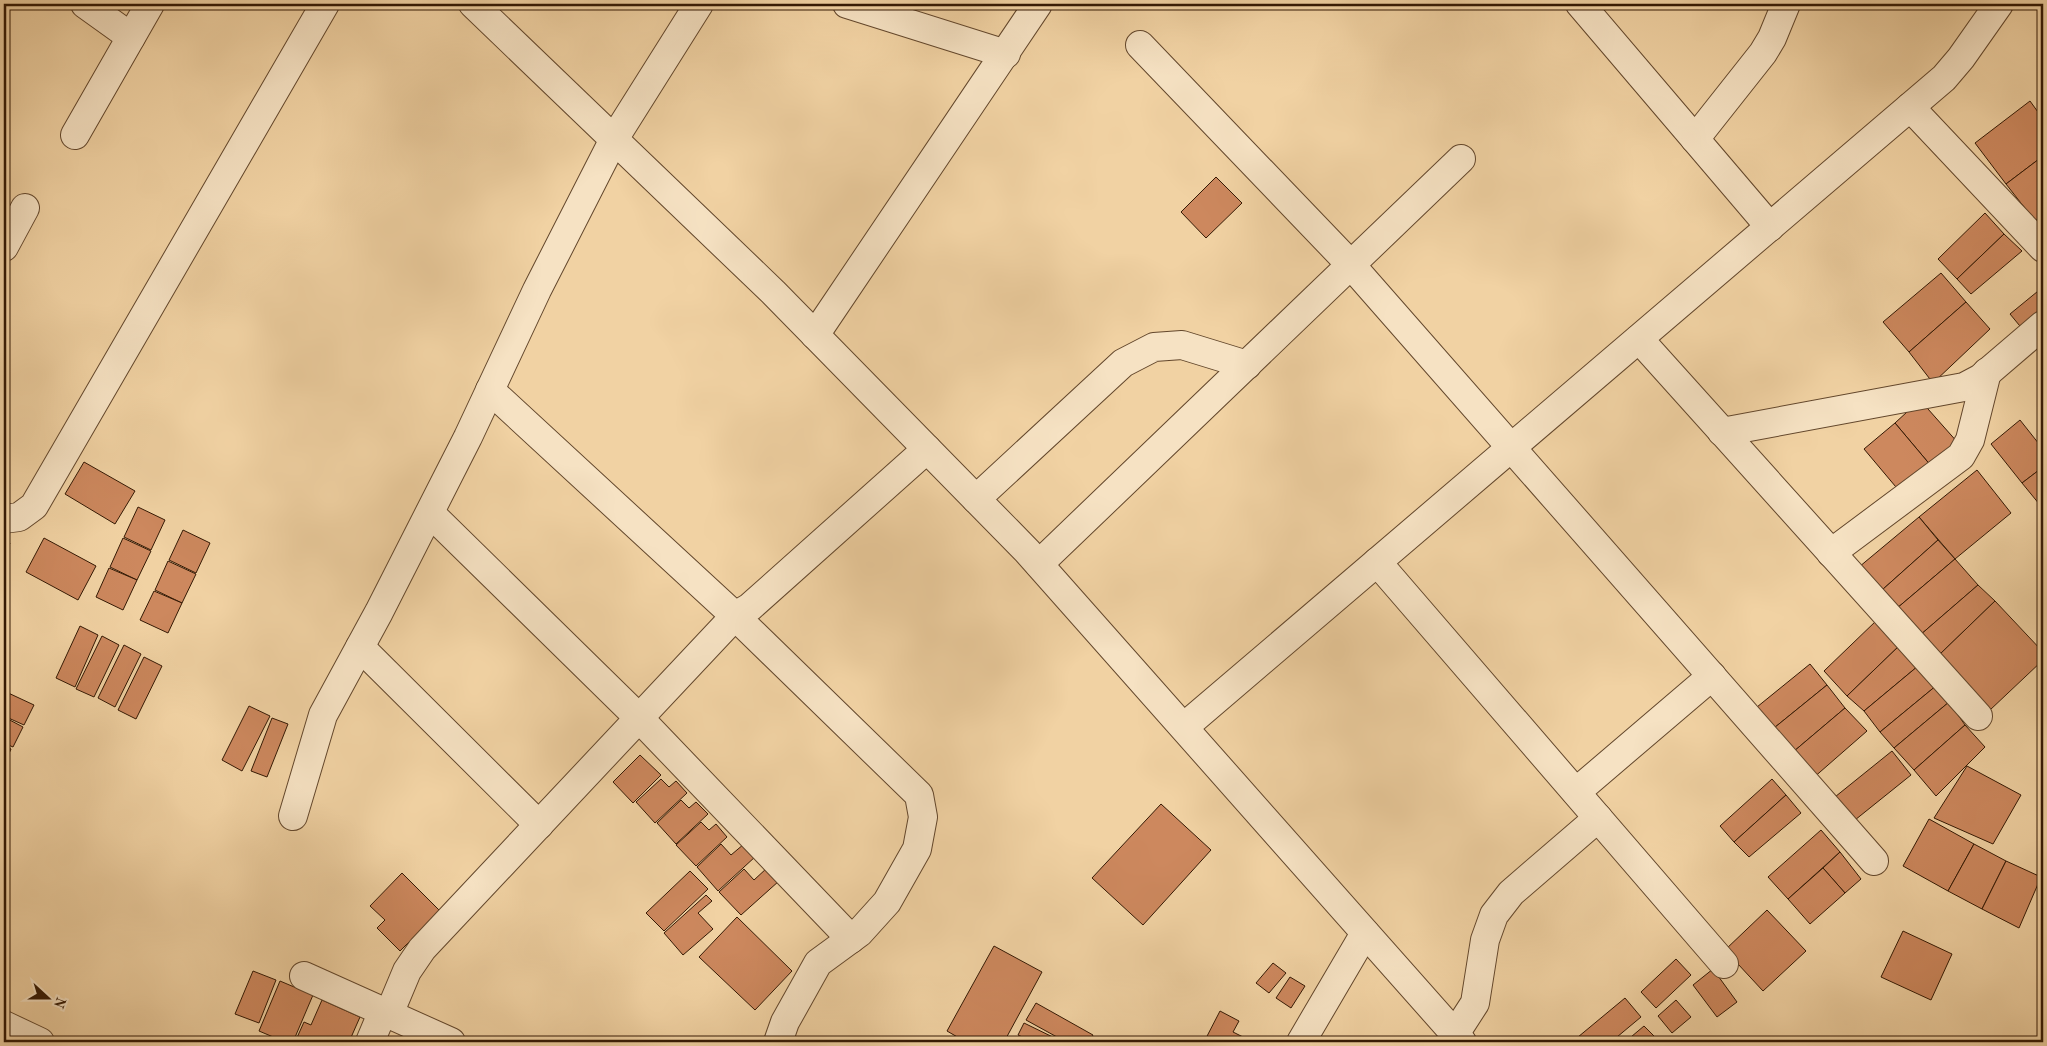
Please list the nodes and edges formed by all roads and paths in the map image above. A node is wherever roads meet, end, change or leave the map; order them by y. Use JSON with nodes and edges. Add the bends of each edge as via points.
{"nodes":[{"id":1,"x":85,"y":4,"type":"edge"},
{"id":2,"x":150,"y":4,"type":"edge"},
{"id":3,"x":325,"y":4,"type":"edge"},
{"id":4,"x":473,"y":4,"type":"edge"},
{"id":5,"x":699,"y":4,"type":"edge"},
{"id":6,"x":847,"y":4,"type":"edge"},
{"id":7,"x":1038,"y":4,"type":"edge"},
{"id":8,"x":1580,"y":4,"type":"edge"},
{"id":9,"x":1786,"y":4,"type":"edge"},
{"id":10,"x":1999,"y":4,"type":"edge"},
{"id":11,"x":131,"y":37,"type":"junction"},
{"id":12,"x":1140,"y":45,"type":"dead end"},
{"id":13,"x":1006,"y":54,"type":"junction"},
{"id":14,"x":1910,"y":107,"type":"junction"},
{"id":15,"x":76,"y":135,"type":"dead end"},
{"id":16,"x":614,"y":139,"type":"junction"},
{"id":17,"x":1694,"y":139,"type":"junction"},
{"id":18,"x":1461,"y":159,"type":"dead end"},
{"id":19,"x":25,"y":208,"type":"dead end"},
{"id":20,"x":1770,"y":227,"type":"junction"},
{"id":21,"x":4,"y":247,"type":"edge"},
{"id":22,"x":2043,"y":248,"type":"edge"},
{"id":23,"x":1351,"y":265,"type":"junction"},
{"id":24,"x":2043,"y":325,"type":"edge"},
{"id":25,"x":815,"y":335,"type":"junction"},
{"id":26,"x":1639,"y":339,"type":"junction"},
{"id":27,"x":1247,"y":364,"type":"junction"},
{"id":28,"x":1987,"y":372,"type":"junction"},
{"id":29,"x":490,"y":390,"type":"junction"},
{"id":30,"x":1722,"y":432,"type":"junction"},
{"id":31,"x":1512,"y":448,"type":"junction"},
{"id":32,"x":927,"y":449,"type":"junction"},
{"id":33,"x":976,"y":499,"type":"junction"},
{"id":34,"x":430,"y":513,"type":"junction"},
{"id":35,"x":4,"y":520,"type":"edge"},
{"id":36,"x":1831,"y":553,"type":"junction"},
{"id":37,"x":1377,"y":562,"type":"junction"},
{"id":38,"x":1039,"y":564,"type":"junction"},
{"id":39,"x":735,"y":616,"type":"junction"},
{"id":40,"x":360,"y":647,"type":"junction"},
{"id":41,"x":1712,"y":676,"type":"junction"},
{"id":42,"x":1978,"y":716,"type":"dead end"},
{"id":43,"x":639,"y":718,"type":"junction"},
{"id":44,"x":1184,"y":727,"type":"junction"},
{"id":45,"x":1576,"y":792,"type":"junction"},
{"id":46,"x":293,"y":816,"type":"dead end"},
{"id":47,"x":1598,"y":818,"type":"junction"},
{"id":48,"x":540,"y":824,"type":"junction"},
{"id":49,"x":1874,"y":860,"type":"dead end"},
{"id":50,"x":1365,"y":933,"type":"junction"},
{"id":51,"x":851,"y":938,"type":"junction"},
{"id":52,"x":1724,"y":964,"type":"dead end"},
{"id":53,"x":304,"y":976,"type":"dead end"},
{"id":54,"x":386,"y":1013,"type":"junction"},
{"id":55,"x":4,"y":1025,"type":"edge"},
{"id":56,"x":1458,"y":1038,"type":"edge"},
{"id":57,"x":40,"y":1042,"type":"edge"},
{"id":58,"x":370,"y":1042,"type":"edge"},
{"id":59,"x":452,"y":1042,"type":"edge"},
{"id":60,"x":778,"y":1042,"type":"edge"},
{"id":61,"x":1301,"y":1042,"type":"edge"}],
"edges":[{"from":1,"to":11,"type":"street"},
{"from":2,"to":11,"type":"street"},
{"from":3,"to":35,"type":"street","via":[[34,506],[18,517]]},
{"from":4,"to":16,"type":"street"},
{"from":5,"to":16,"type":"street"},
{"from":6,"to":13,"type":"street"},
{"from":7,"to":13,"type":"street"},
{"from":8,"to":17,"type":"street"},
{"from":9,"to":17,"type":"street","via":[[1763,52]]},
{"from":10,"to":14,"type":"street","via":[[1944,78]]},
{"from":11,"to":15,"type":"street"},
{"from":12,"to":23,"type":"street"},
{"from":13,"to":25,"type":"street"},
{"from":14,"to":20,"type":"street"},
{"from":14,"to":22,"type":"street"},
{"from":16,"to":25,"type":"street"},
{"from":16,"to":29,"type":"street"},
{"from":17,"to":20,"type":"street"},
{"from":18,"to":23,"type":"street"},
{"from":19,"to":21,"type":"street"},
{"from":20,"to":26,"type":"street"},
{"from":23,"to":27,"type":"street"},
{"from":23,"to":31,"type":"street"},
{"from":24,"to":28,"type":"street"},
{"from":25,"to":32,"type":"street"},
{"from":26,"to":30,"type":"street"},
{"from":26,"to":31,"type":"street"},
{"from":27,"to":33,"type":"street","via":[[1182,345],[1154,347],[1123,363]]},
{"from":27,"to":38,"type":"street"},
{"from":28,"to":30,"type":"street","via":[[1964,387],[1945,392]]},
{"from":28,"to":36,"type":"street","via":[[1970,440],[1961,456]]},
{"from":29,"to":34,"type":"street"},
{"from":29,"to":39,"type":"street"},
{"from":30,"to":36,"type":"street"},
{"from":31,"to":37,"type":"street"},
{"from":31,"to":41,"type":"street"},
{"from":32,"to":33,"type":"street"},
{"from":32,"to":39,"type":"street"},
{"from":33,"to":38,"type":"street"},
{"from":34,"to":40,"type":"street"},
{"from":34,"to":43,"type":"street"},
{"from":36,"to":42,"type":"street"},
{"from":37,"to":44,"type":"street"},
{"from":37,"to":45,"type":"street"},
{"from":38,"to":44,"type":"street"},
{"from":39,"to":43,"type":"street"},
{"from":39,"to":51,"type":"street","via":[[919,795],[923,816],[917,849],[887,902]]},
{"from":40,"to":46,"type":"street","via":[[323,714]]},
{"from":40,"to":48,"type":"street"},
{"from":41,"to":45,"type":"street"},
{"from":41,"to":49,"type":"street"},
{"from":43,"to":48,"type":"street"},
{"from":43,"to":51,"type":"street"},
{"from":44,"to":50,"type":"street"},
{"from":45,"to":47,"type":"street"},
{"from":47,"to":52,"type":"street"},
{"from":47,"to":56,"type":"street","via":[[1511,893],[1494,916],[1484,940],[1475,1003]]},
{"from":48,"to":54,"type":"street","via":[[422,949]]},
{"from":50,"to":56,"type":"street"},
{"from":50,"to":61,"type":"street"},
{"from":51,"to":60,"type":"street","via":[[818,964],[785,1022]]},
{"from":53,"to":54,"type":"street"},
{"from":54,"to":58,"type":"street"},
{"from":54,"to":59,"type":"street"},
{"from":55,"to":57,"type":"street"}]}
